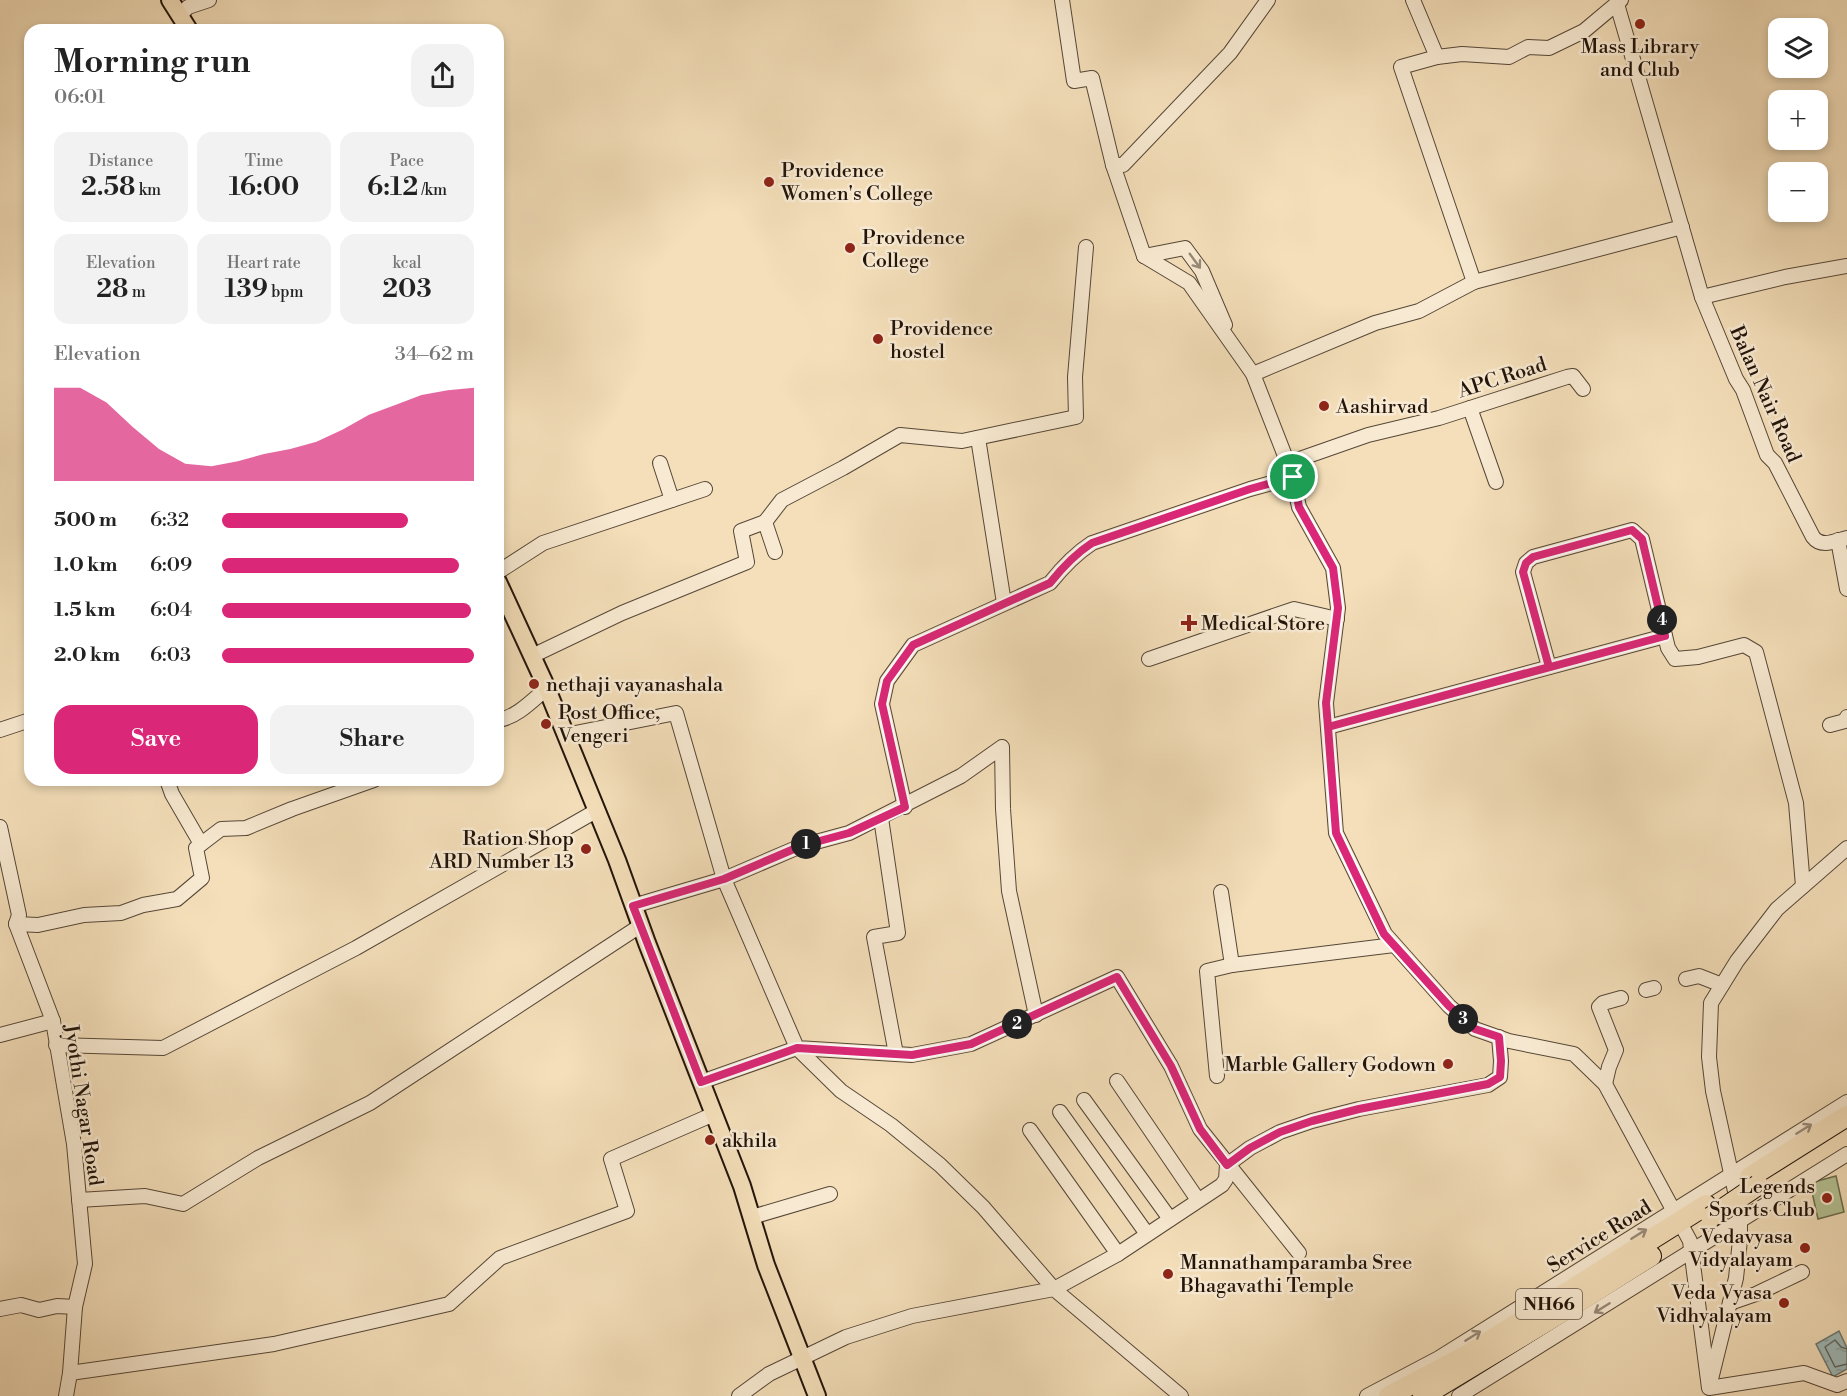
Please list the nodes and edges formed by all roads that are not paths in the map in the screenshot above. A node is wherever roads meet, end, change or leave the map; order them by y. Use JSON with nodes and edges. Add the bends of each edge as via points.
{"nodes":[{"id":1,"x":170,"y":0,"type":"edge"},
{"id":2,"x":209,"y":0,"type":"edge"},
{"id":3,"x":1062,"y":0,"type":"edge"},
{"id":4,"x":1268,"y":0,"type":"edge"},
{"id":5,"x":1413,"y":0,"type":"edge"},
{"id":6,"x":1619,"y":2,"type":"edge"},
{"id":7,"x":180,"y":15,"type":"junction"},
{"id":8,"x":185,"y":24,"type":"edge"},
{"id":9,"x":1437,"y":57,"type":"junction"},
{"id":10,"x":1113,"y":165,"type":"junction"},
{"id":11,"x":1682,"y":226,"type":"junction"},
{"id":12,"x":1086,"y":247,"type":"dead end"},
{"id":13,"x":1144,"y":256,"type":"junction"},
{"id":14,"x":1847,"y":266,"type":"edge"},
{"id":15,"x":1474,"y":282,"type":"junction"},
{"id":16,"x":1702,"y":297,"type":"junction"},
{"id":17,"x":1234,"y":346,"type":"junction"},
{"id":18,"x":1253,"y":374,"type":"junction"},
{"id":19,"x":1583,"y":389,"type":"dead end"},
{"id":20,"x":1470,"y":408,"type":"junction"},
{"id":21,"x":978,"y":438,"type":"junction"},
{"id":22,"x":660,"y":463,"type":"dead end"},
{"id":23,"x":1288,"y":463,"type":"junction"},
{"id":24,"x":1293,"y":477,"type":"junction"},
{"id":25,"x":1496,"y":482,"type":"dead end"},
{"id":26,"x":705,"y":489,"type":"dead end"},
{"id":27,"x":672,"y":500,"type":"junction"},
{"id":28,"x":765,"y":522,"type":"junction"},
{"id":29,"x":1843,"y":539,"type":"edge"},
{"id":30,"x":775,"y":552,"type":"dead end"},
{"id":31,"x":504,"y":568,"type":"edge"},
{"id":32,"x":1847,"y":590,"type":"edge"},
{"id":33,"x":504,"y":595,"type":"edge"},
{"id":34,"x":1004,"y":603,"type":"junction"},
{"id":35,"x":1336,"y":619,"type":"junction"},
{"id":36,"x":1665,"y":636,"type":"junction"},
{"id":37,"x":532,"y":656,"type":"junction"},
{"id":38,"x":1149,"y":659,"type":"dead end"},
{"id":39,"x":1549,"y":667,"type":"junction"},
{"id":40,"x":547,"y":688,"type":"junction"},
{"id":41,"x":1847,"y":717,"type":"edge"},
{"id":42,"x":504,"y":720,"type":"edge"},
{"id":43,"x":24,"y":722,"type":"edge"},
{"id":44,"x":1830,"y":725,"type":"dead end"},
{"id":45,"x":1328,"y":727,"type":"junction"},
{"id":46,"x":0,"y":730,"type":"edge"},
{"id":47,"x":565,"y":735,"type":"junction"},
{"id":48,"x":169,"y":786,"type":"edge"},
{"id":49,"x":357,"y":786,"type":"edge"},
{"id":50,"x":905,"y":807,"type":"junction"},
{"id":51,"x":597,"y":812,"type":"junction"},
{"id":52,"x":881,"y":818,"type":"junction"},
{"id":53,"x":0,"y":828,"type":"edge"},
{"id":54,"x":201,"y":844,"type":"junction"},
{"id":55,"x":1847,"y":848,"type":"edge"},
{"id":56,"x":724,"y":879,"type":"junction"},
{"id":57,"x":1803,"y":886,"type":"junction"},
{"id":58,"x":6,"y":887,"type":"edge"},
{"id":59,"x":1221,"y":892,"type":"dead end"},
{"id":60,"x":633,"y":906,"type":"junction"},
{"id":61,"x":16,"y":924,"type":"junction"},
{"id":62,"x":640,"y":926,"type":"junction"},
{"id":63,"x":1394,"y":945,"type":"junction"},
{"id":64,"x":1232,"y":965,"type":"junction"},
{"id":65,"x":1686,"y":979,"type":"dead end"},
{"id":66,"x":1722,"y":985,"type":"junction"},
{"id":67,"x":1621,"y":998,"type":"dead end"},
{"id":68,"x":1036,"y":1015,"type":"junction"},
{"id":69,"x":53,"y":1021,"type":"junction"},
{"id":70,"x":0,"y":1035,"type":"edge"},
{"id":71,"x":1499,"y":1037,"type":"junction"},
{"id":72,"x":56,"y":1045,"type":"junction"},
{"id":73,"x":797,"y":1048,"type":"junction"},
{"id":74,"x":896,"y":1054,"type":"junction"},
{"id":75,"x":1217,"y":1076,"type":"dead end"},
{"id":76,"x":1117,"y":1081,"type":"dead end"},
{"id":77,"x":701,"y":1082,"type":"junction"},
{"id":78,"x":1605,"y":1084,"type":"junction"},
{"id":79,"x":1084,"y":1100,"type":"dead end"},
{"id":80,"x":1847,"y":1102,"type":"edge"},
{"id":81,"x":1060,"y":1112,"type":"dead end"},
{"id":82,"x":714,"y":1113,"type":"junction"},
{"id":83,"x":1847,"y":1116,"type":"edge"},
{"id":84,"x":1030,"y":1130,"type":"dead end"},
{"id":85,"x":1847,"y":1132,"type":"edge"},
{"id":86,"x":1847,"y":1154,"type":"edge"},
{"id":87,"x":1227,"y":1165,"type":"junction"},
{"id":88,"x":1746,"y":1179,"type":"junction"},
{"id":89,"x":830,"y":1194,"type":"dead end"},
{"id":90,"x":79,"y":1200,"type":"junction"},
{"id":91,"x":1198,"y":1200,"type":"junction"},
{"id":92,"x":752,"y":1216,"type":"junction"},
{"id":93,"x":1170,"y":1219,"type":"junction"},
{"id":94,"x":1740,"y":1221,"type":"junction"},
{"id":95,"x":1680,"y":1222,"type":"junction"},
{"id":96,"x":1147,"y":1234,"type":"junction"},
{"id":97,"x":1692,"y":1252,"type":"junction"},
{"id":98,"x":1299,"y":1253,"type":"dead end"},
{"id":99,"x":1118,"y":1254,"type":"junction"},
{"id":100,"x":1802,"y":1272,"type":"dead end"},
{"id":101,"x":1054,"y":1289,"type":"junction"},
{"id":102,"x":1730,"y":1303,"type":"junction"},
{"id":103,"x":75,"y":1307,"type":"junction"},
{"id":104,"x":0,"y":1309,"type":"edge"},
{"id":105,"x":802,"y":1359,"type":"junction"},
{"id":106,"x":70,"y":1373,"type":"junction"},
{"id":107,"x":1847,"y":1381,"type":"edge"},
{"id":108,"x":1713,"y":1390,"type":"edge"},
{"id":109,"x":66,"y":1396,"type":"edge"},
{"id":110,"x":739,"y":1396,"type":"edge"},
{"id":111,"x":817,"y":1396,"type":"edge"},
{"id":112,"x":1181,"y":1396,"type":"edge"},
{"id":113,"x":1367,"y":1396,"type":"edge"},
{"id":114,"x":1389,"y":1396,"type":"edge"},
{"id":115,"x":1423,"y":1396,"type":"edge"},
{"id":116,"x":1459,"y":1396,"type":"edge"},
{"id":117,"x":1736,"y":1396,"type":"edge"}],
"edges":[{"from":1,"to":7,"type":"main road"},
{"from":2,"to":7,"type":"street","via":[[188,7]]},
{"from":3,"to":10,"type":"street","via":[[1074,81],[1092,78]]},
{"from":4,"to":10,"type":"street","via":[[1230,53],[1122,165]]},
{"from":5,"to":9,"type":"street"},
{"from":6,"to":9,"type":"street","via":[[1584,31],[1549,48],[1528,47],[1509,57]]},
{"from":6,"to":11,"type":"street"},
{"from":7,"to":8,"type":"main road"},
{"from":9,"to":15,"type":"street","via":[[1401,67]]},
{"from":10,"to":13,"type":"street"},
{"from":11,"to":15,"type":"street"},
{"from":11,"to":16,"type":"street"},
{"from":12,"to":21,"type":"street","via":[[1075,377],[1076,417]]},
{"from":13,"to":17,"type":"street","via":[[1189,283]]},
{"from":13,"to":17,"type":"street","one_way":true,"via":[[1185,248],[1203,271]]},
{"from":14,"to":16,"type":"street"},
{"from":15,"to":18,"type":"street","via":[[1419,310],[1375,323]]},
{"from":16,"to":29,"type":"street","name":"Balan Nair Road","via":[[1767,456],[1775,463],[1817,542]]},
{"from":17,"to":18,"type":"street"},
{"from":18,"to":23,"type":"street"},
{"from":19,"to":20,"type":"street","name":"APC Road","via":[[1573,376]]},
{"from":20,"to":23,"type":"street","name":"APC Road","via":[[1368,435]]},
{"from":20,"to":25,"type":"street"},
{"from":21,"to":28,"type":"street","via":[[962,441],[900,435],[782,500]]},
{"from":21,"to":34,"type":"street"},
{"from":22,"to":27,"type":"street"},
{"from":23,"to":24,"type":"street"},
{"from":24,"to":34,"type":"street","via":[[1092,543],[1050,583]]},
{"from":24,"to":35,"type":"street","via":[[1299,507],[1333,568]]},
{"from":26,"to":27,"type":"street"},
{"from":27,"to":31,"type":"street","via":[[543,543]]},
{"from":28,"to":30,"type":"street"},
{"from":28,"to":37,"type":"street","via":[[741,531],[747,562]]},
{"from":29,"to":32,"type":"street"},
{"from":33,"to":37,"type":"main road"},
{"from":34,"to":50,"type":"street","via":[[913,645],[887,681],[882,704]]},
{"from":35,"to":38,"type":"street","via":[[1294,609]]},
{"from":35,"to":45,"type":"street","via":[[1326,703]]},
{"from":36,"to":39,"type":"street"},
{"from":36,"to":39,"type":"street","via":[[1642,539],[1632,530],[1623,532],[1533,557],[1526,563],[1523,572]]},
{"from":36,"to":57,"type":"street","via":[[1676,659],[1744,645],[1756,652],[1796,803]]},
{"from":37,"to":40,"type":"main road"},
{"from":39,"to":45,"type":"street"},
{"from":40,"to":42,"type":"street"},
{"from":40,"to":47,"type":"main road"},
{"from":41,"to":44,"type":"street"},
{"from":43,"to":46,"type":"street"},
{"from":45,"to":63,"type":"street","via":[[1336,833],[1384,934]]},
{"from":47,"to":51,"type":"main road"},
{"from":47,"to":56,"type":"street","via":[[676,712]]},
{"from":48,"to":54,"type":"street"},
{"from":49,"to":54,"type":"street","via":[[246,828],[222,829]]},
{"from":50,"to":52,"type":"street"},
{"from":50,"to":68,"type":"street","via":[[961,776],[1002,747],[1009,891]]},
{"from":51,"to":60,"type":"main road"},
{"from":51,"to":72,"type":"street","via":[[356,948],[163,1048]]},
{"from":52,"to":56,"type":"street"},
{"from":52,"to":74,"type":"street","via":[[898,933],[874,937]]},
{"from":53,"to":58,"type":"street","name":"Jyothi Nagar Road"},
{"from":54,"to":61,"type":"street","via":[[196,848],[202,878],[177,899],[121,913],[84,915],[38,925]]},
{"from":55,"to":57,"type":"street"},
{"from":56,"to":60,"type":"street"},
{"from":56,"to":73,"type":"street"},
{"from":57,"to":66,"type":"street","via":[[1777,909]]},
{"from":58,"to":61,"type":"street","name":"Jyothi Nagar Road","via":[[19,915]]},
{"from":59,"to":64,"type":"street"},
{"from":60,"to":62,"type":"main road"},
{"from":61,"to":69,"type":"street","name":"Jyothi Nagar Road"},
{"from":62,"to":77,"type":"main road"},
{"from":62,"to":90,"type":"street","via":[[370,1103],[258,1158],[183,1204],[145,1196]]},
{"from":63,"to":64,"type":"street"},
{"from":63,"to":71,"type":"street","via":[[1475,1029]]},
{"from":64,"to":75,"type":"street","via":[[1207,971]]},
{"from":65,"to":66,"type":"street","via":[[1700,976]]},
{"from":66,"to":88,"type":"street","via":[[1711,1003],[1709,1057],[1713,1091]]},
{"from":67,"to":78,"type":"street","via":[[1599,1007],[1616,1050]]},
{"from":68,"to":74,"type":"street","via":[[971,1044],[912,1055]]},
{"from":68,"to":87,"type":"street","via":[[1117,977],[1171,1066],[1200,1129]]},
{"from":69,"to":70,"type":"street"},
{"from":69,"to":72,"type":"street","name":"Jyothi Nagar Road"},
{"from":71,"to":78,"type":"street","via":[[1574,1054]]},
{"from":71,"to":87,"type":"street","via":[[1500,1077],[1488,1084],[1312,1121],[1280,1132]]},
{"from":72,"to":90,"type":"street","name":"Jyothi Nagar Road","via":[[74,1144]]},
{"from":73,"to":74,"type":"street"},
{"from":73,"to":77,"type":"street"},
{"from":73,"to":101,"type":"street","via":[[841,1091],[940,1165],[983,1207]]},
{"from":76,"to":91,"type":"street"},
{"from":77,"to":82,"type":"main road"},
{"from":78,"to":95,"type":"street"},
{"from":79,"to":93,"type":"street"},
{"from":88,"to":80,"type":"street","name":"Service Road","one_way":true},
{"from":81,"to":96,"type":"street"},
{"from":82,"to":92,"type":"main road"},
{"from":82,"to":106,"type":"street","via":[[611,1159],[627,1211],[500,1258],[449,1304],[274,1344]]},
{"from":83,"to":88,"type":"highway","number":"NH66"},
{"from":84,"to":99,"type":"street"},
{"from":85,"to":88,"type":"highway","number":"NH66"},
{"from":86,"to":94,"type":"street"},
{"from":87,"to":91,"type":"street","via":[[1222,1185]]},
{"from":87,"to":98,"type":"street"},
{"from":88,"to":94,"type":"street"},
{"from":88,"to":95,"type":"street","name":"Service Road"},
{"from":88,"to":95,"type":"highway","number":"NH66","bridge":true,"via":[[1708,1211]]},
{"from":89,"to":92,"type":"street"},
{"from":90,"to":103,"type":"street","name":"Jyothi Nagar Road","via":[[85,1264]]},
{"from":91,"to":93,"type":"street"},
{"from":92,"to":105,"type":"main road"},
{"from":93,"to":96,"type":"street"},
{"from":94,"to":97,"type":"street"},
{"from":94,"to":102,"type":"street"},
{"from":95,"to":97,"type":"street"},
{"from":113,"to":95,"type":"street","name":"Service Road","one_way":true},
{"from":95,"to":114,"type":"highway","number":"NH66","via":[[1468,1354]]},
{"from":95,"to":115,"type":"highway","number":"NH66","via":[[1572,1306]]},
{"from":96,"to":99,"type":"street"},
{"from":97,"to":108,"type":"street"},
{"from":97,"to":116,"type":"street","one_way":true},
{"from":99,"to":101,"type":"street"},
{"from":100,"to":102,"type":"street"},
{"from":101,"to":105,"type":"street","via":[[912,1316],[846,1337]]},
{"from":101,"to":112,"type":"street"},
{"from":102,"to":108,"type":"street"},
{"from":103,"to":104,"type":"street","via":[[39,1310],[21,1305]]},
{"from":103,"to":106,"type":"street","name":"Jyothi Nagar Road"},
{"from":105,"to":110,"type":"street","via":[[769,1374]]},
{"from":105,"to":111,"type":"main road"},
{"from":106,"to":109,"type":"street","name":"Jyothi Nagar Road"},
{"from":107,"to":108,"type":"street","via":[[1837,1385],[1804,1373]]},
{"from":108,"to":117,"type":"street"}]}
